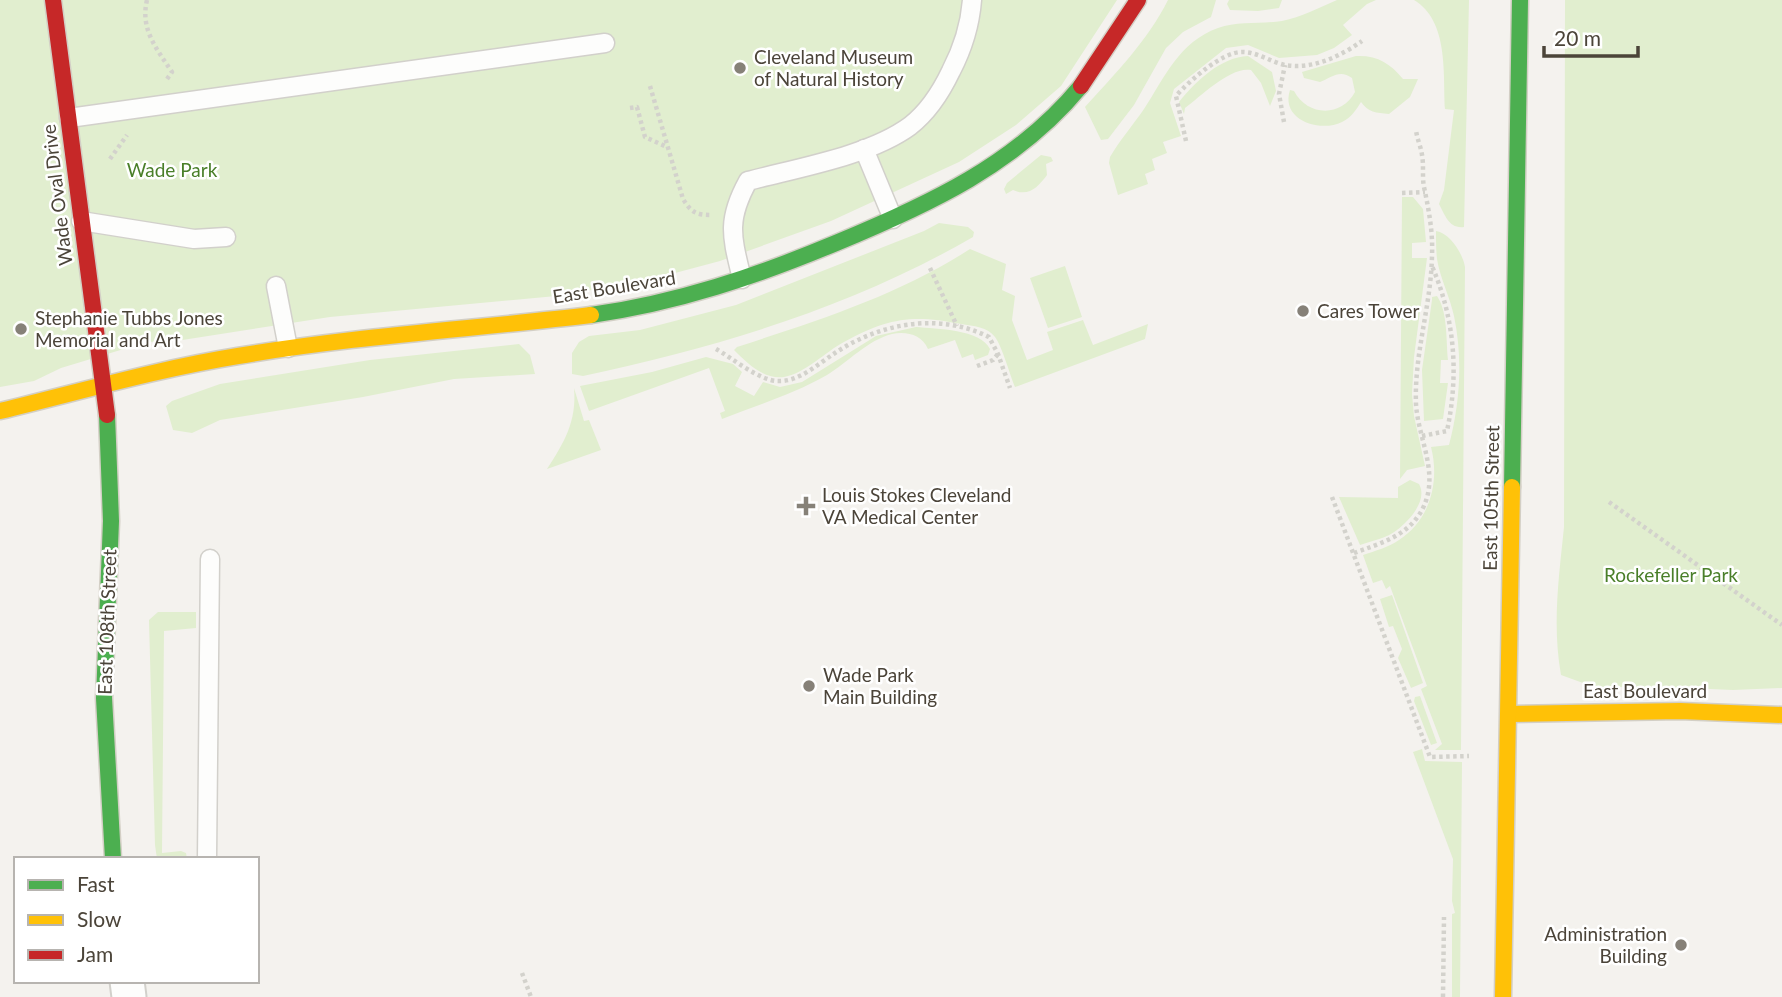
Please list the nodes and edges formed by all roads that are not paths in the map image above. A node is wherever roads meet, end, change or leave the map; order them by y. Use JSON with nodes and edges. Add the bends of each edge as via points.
{"nodes":[{"id":1,"x":53,"y":0,"type":"edge"},
{"id":2,"x":972,"y":0,"type":"edge"},
{"id":3,"x":1138,"y":0,"type":"edge"},
{"id":4,"x":1520,"y":0,"type":"edge"},
{"id":5,"x":605,"y":43,"type":"dead end"},
{"id":6,"x":69,"y":118,"type":"junction"},
{"id":7,"x":864,"y":149,"type":"junction"},
{"id":8,"x":893,"y":219,"type":"junction"},
{"id":9,"x":81,"y":221,"type":"junction"},
{"id":10,"x":226,"y":237,"type":"dead end"},
{"id":11,"x":742,"y":279,"type":"junction"},
{"id":12,"x":276,"y":286,"type":"dead end"},
{"id":13,"x":288,"y":348,"type":"junction"},
{"id":14,"x":105,"y":384,"type":"junction"},
{"id":15,"x":0,"y":411,"type":"edge"},
{"id":16,"x":210,"y":559,"type":"dead end"},
{"id":17,"x":1509,"y":714,"type":"junction"},
{"id":18,"x":1782,"y":715,"type":"edge"},
{"id":19,"x":113,"y":857,"type":"edge"},
{"id":20,"x":207,"y":857,"type":"edge"},
{"id":21,"x":1503,"y":997,"type":"edge"}],
"edges":[{"from":1,"to":6,"type":"street","name":"Wade Oval Drive"},
{"from":2,"to":7,"type":"lane","via":[[961,53],[931,106],[911,126]]},
{"from":3,"to":8,"type":"street","name":"East Boulevard","via":[[1098,63],[1045,125],[981,174]]},
{"from":4,"to":17,"type":"street","name":"East 105th Street"},
{"from":5,"to":6,"type":"lane"},
{"from":6,"to":9,"type":"street","name":"Wade Oval Drive"},
{"from":7,"to":8,"type":"lane"},
{"from":7,"to":11,"type":"lane","via":[[748,181],[735,209],[732,234]]},
{"from":8,"to":11,"type":"street","name":"East Boulevard"},
{"from":9,"to":10,"type":"lane","via":[[194,239]]},
{"from":9,"to":14,"type":"street","name":"Wade Oval Drive"},
{"from":11,"to":13,"type":"street","name":"East Boulevard","via":[[620,310]]},
{"from":12,"to":13,"type":"lane"},
{"from":13,"to":14,"type":"street","name":"East Boulevard"},
{"from":14,"to":15,"type":"street","name":"East Boulevard"},
{"from":14,"to":19,"type":"street","name":"East 108th Street","via":[[111,521],[104,698]]},
{"from":16,"to":20,"type":"lane"},
{"from":17,"to":18,"type":"street","name":"East Boulevard","via":[[1619,710]]},
{"from":17,"to":21,"type":"street","name":"East 105th Street"}]}
